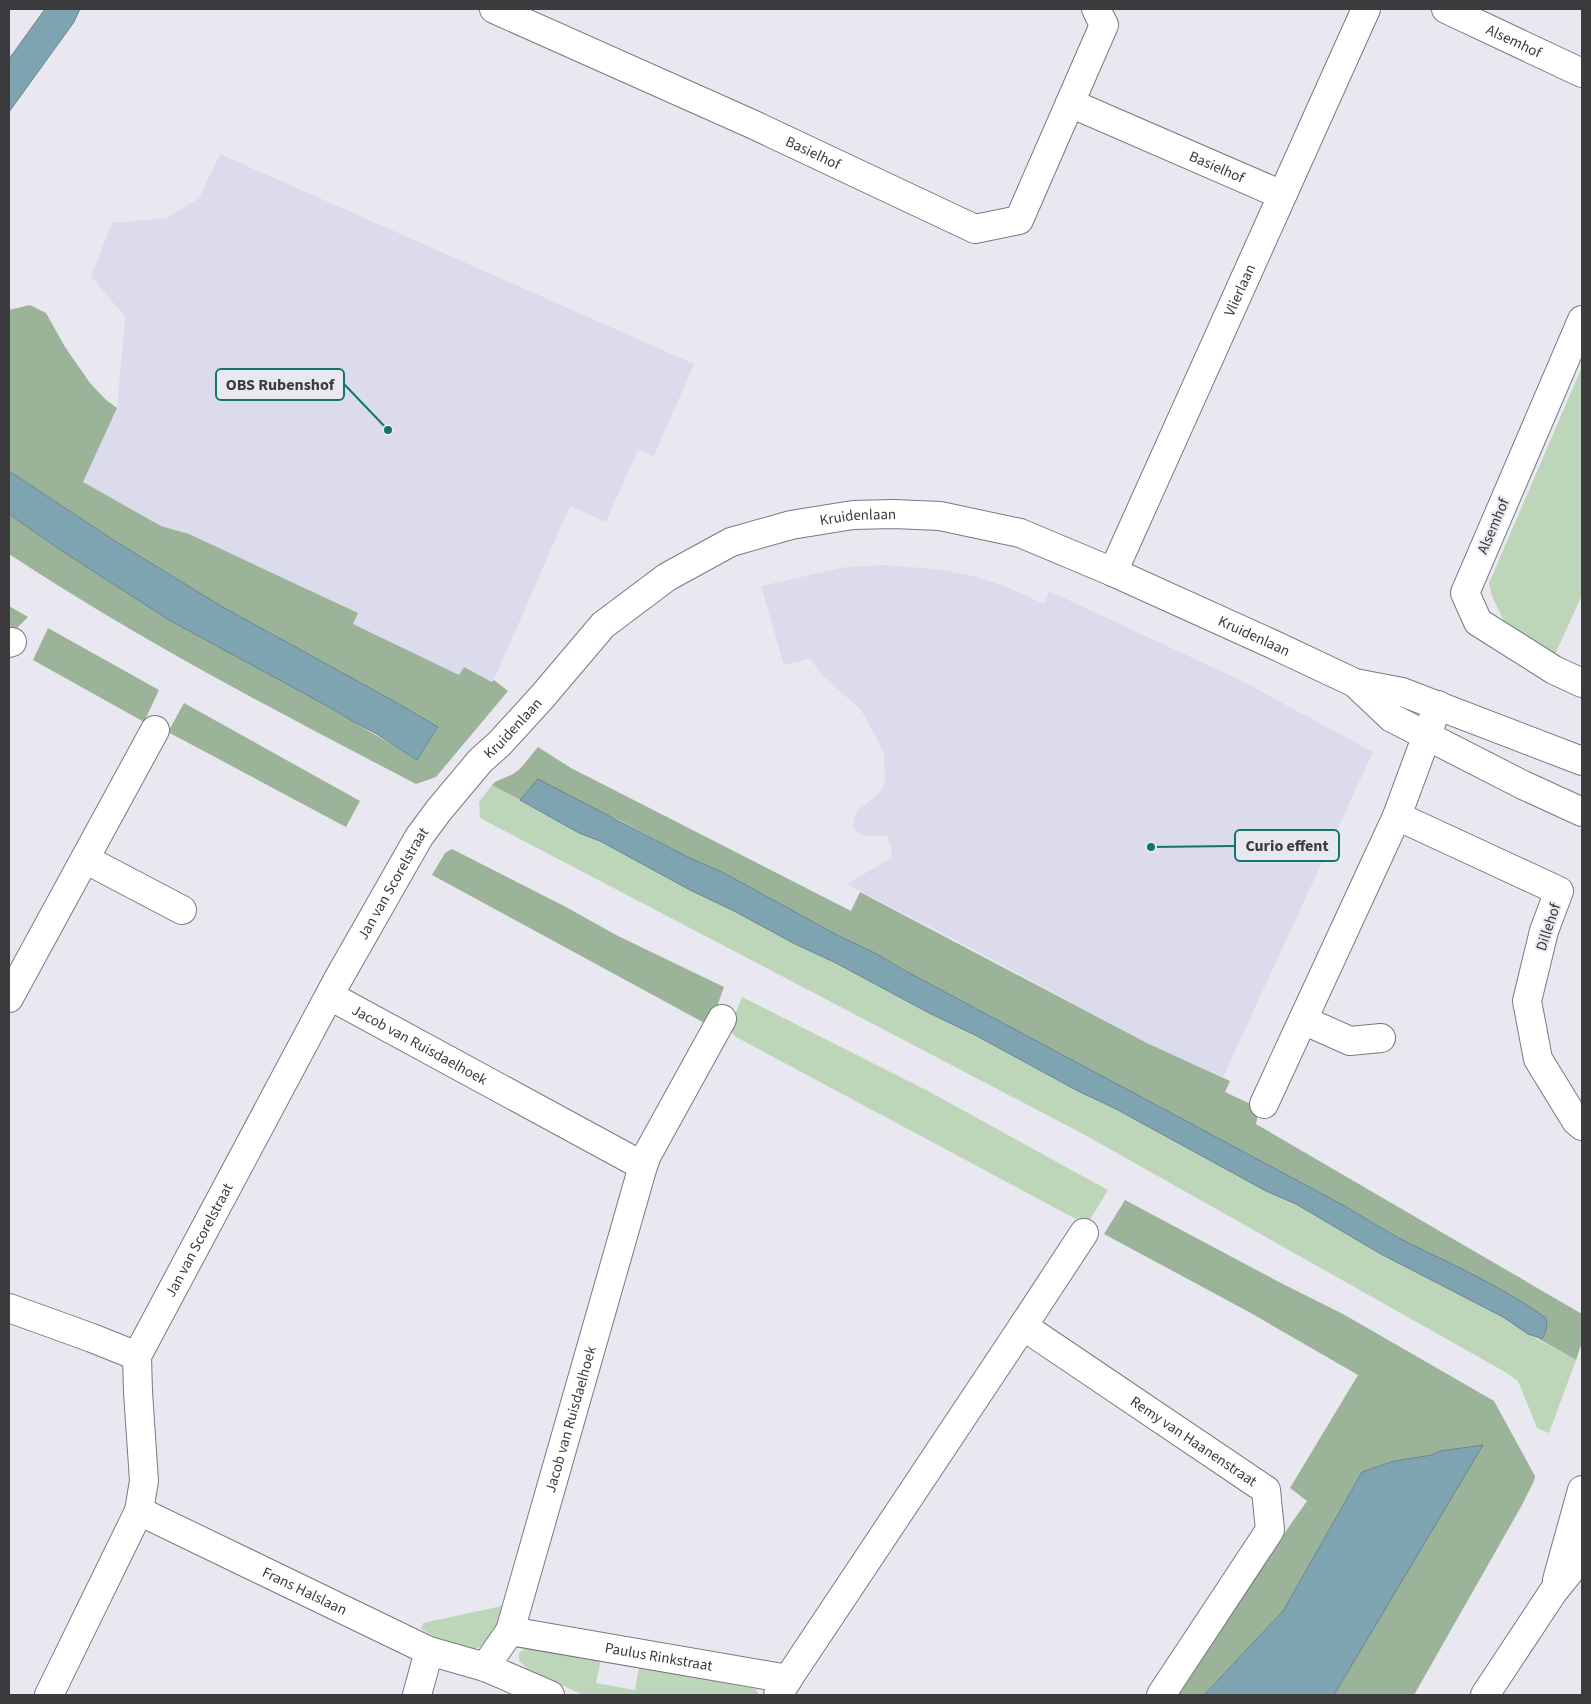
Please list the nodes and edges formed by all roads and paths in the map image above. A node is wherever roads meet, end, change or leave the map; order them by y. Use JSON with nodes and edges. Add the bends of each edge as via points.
{"nodes":[{"id":1,"x":494,"y":9,"type":"edge"},
{"id":2,"x":1096,"y":9,"type":"edge"},
{"id":3,"x":1366,"y":9,"type":"edge"},
{"id":4,"x":1446,"y":9,"type":"edge"},
{"id":5,"x":1582,"y":73,"type":"edge"},
{"id":6,"x":1070,"y":103,"type":"junction"},
{"id":7,"x":1282,"y":195,"type":"junction"},
{"id":8,"x":1582,"y":320,"type":"edge"},
{"id":9,"x":1113,"y":572,"type":"junction"},
{"id":10,"x":1355,"y":683,"type":"junction"},
{"id":11,"x":1582,"y":683,"type":"edge"},
{"id":12,"x":1438,"y":706,"type":"junction"},
{"id":13,"x":155,"y":730,"type":"dead end"},
{"id":14,"x":1428,"y":737,"type":"junction"},
{"id":15,"x":1582,"y":761,"type":"edge"},
{"id":16,"x":439,"y":810,"type":"joint"},
{"id":17,"x":1582,"y":812,"type":"edge"},
{"id":18,"x":1397,"y":816,"type":"junction"},
{"id":19,"x":85,"y":859,"type":"junction"},
{"id":20,"x":182,"y":910,"type":"dead end"},
{"id":21,"x":330,"y":996,"type":"junction"},
{"id":22,"x":9,"y":998,"type":"edge"},
{"id":23,"x":722,"y":1019,"type":"dead end"},
{"id":24,"x":1303,"y":1020,"type":"junction"},
{"id":25,"x":1381,"y":1038,"type":"dead end"},
{"id":26,"x":1264,"y":1104,"type":"dead end"},
{"id":27,"x":1582,"y":1126,"type":"edge"},
{"id":28,"x":643,"y":1166,"type":"junction"},
{"id":29,"x":1084,"y":1232,"type":"dead end"},
{"id":30,"x":9,"y":1308,"type":"edge"},
{"id":31,"x":1023,"y":1326,"type":"junction"},
{"id":32,"x":137,"y":1356,"type":"junction"},
{"id":33,"x":1582,"y":1490,"type":"edge"},
{"id":34,"x":139,"y":1511,"type":"junction"},
{"id":35,"x":1582,"y":1556,"type":"edge"},
{"id":36,"x":1553,"y":1592,"type":"junction"},
{"id":37,"x":510,"y":1631,"type":"junction"},
{"id":38,"x":429,"y":1651,"type":"junction"},
{"id":39,"x":486,"y":1667,"type":"junction"},
{"id":40,"x":783,"y":1687,"type":"edge"},
{"id":41,"x":50,"y":1695,"type":"edge"},
{"id":42,"x":416,"y":1695,"type":"edge"},
{"id":43,"x":550,"y":1695,"type":"edge"},
{"id":44,"x":1161,"y":1695,"type":"edge"},
{"id":45,"x":1485,"y":1695,"type":"edge"}],
"edges":[{"from":1,"to":6,"type":"street","name":"Basielhof","via":[[975,228],[1019,220]]},
{"from":2,"to":6,"type":"street","name":"Basielhof","via":[[1104,25]]},
{"from":3,"to":7,"type":"street","name":"Vlierlaan"},
{"from":4,"to":5,"type":"street","name":"Alsemhof"},
{"from":6,"to":7,"type":"street","name":"Basielhof"},
{"from":7,"to":9,"type":"street","name":"Vlierlaan"},
{"from":8,"to":11,"type":"street","name":"Alsemhof","via":[[1465,593],[1478,622],[1554,670]]},
{"from":9,"to":10,"type":"street","name":"Kruidenlaan"},
{"from":9,"to":16,"type":"street","name":"Kruidenlaan","via":[[1020,533],[940,516],[853,515],[791,525],[731,542],[667,577],[603,625]]},
{"from":10,"to":12,"type":"street","name":"Kruidenlaan","via":[[1402,692]]},
{"from":10,"to":14,"type":"street","name":"Kruidenlaan","via":[[1392,718]]},
{"from":12,"to":14,"type":"street"},
{"from":12,"to":15,"type":"street","name":"Kruidenlaan"},
{"from":13,"to":19,"type":"street"},
{"from":14,"to":17,"type":"street","name":"Kruidenlaan"},
{"from":14,"to":18,"type":"street"},
{"from":16,"to":21,"type":"street","name":"Jan van Scorelstraat","via":[[419,837]]},
{"from":18,"to":24,"type":"street"},
{"from":18,"to":27,"type":"street","name":"Dillehof","via":[[1559,891],[1544,931],[1527,1001],[1538,1059]]},
{"from":19,"to":20,"type":"street"},
{"from":19,"to":22,"type":"street"},
{"from":21,"to":28,"type":"street","name":"Jacob van Ruisdaelhoek"},
{"from":21,"to":32,"type":"street","name":"Jan van Scorelstraat"},
{"from":23,"to":28,"type":"street","name":"Jacob van Ruisdaelhoek"},
{"from":24,"to":25,"type":"street","via":[[1350,1041]]},
{"from":24,"to":26,"type":"street"},
{"from":28,"to":37,"type":"street","name":"Jacob van Ruisdaelhoek"},
{"from":29,"to":31,"type":"street"},
{"from":30,"to":32,"type":"street"},
{"from":31,"to":40,"type":"street"},
{"from":31,"to":44,"type":"street","name":"Remy van Haanenstraat","via":[[1266,1490],[1270,1530]]},
{"from":32,"to":34,"type":"street","name":"Jan van Scorelstraat","via":[[144,1481]]},
{"from":33,"to":36,"type":"street"},
{"from":34,"to":38,"type":"street","name":"Frans Halslaan"},
{"from":34,"to":41,"type":"street","name":"Jan van Scorelstraat"},
{"from":35,"to":36,"type":"street"},
{"from":36,"to":45,"type":"street"},
{"from":37,"to":39,"type":"street","name":"Jacob van Ruisdaelhoek"},
{"from":37,"to":40,"type":"street","name":"Paulus Rinkstraat"},
{"from":38,"to":39,"type":"street"},
{"from":38,"to":42,"type":"street"},
{"from":39,"to":43,"type":"street"}]}
